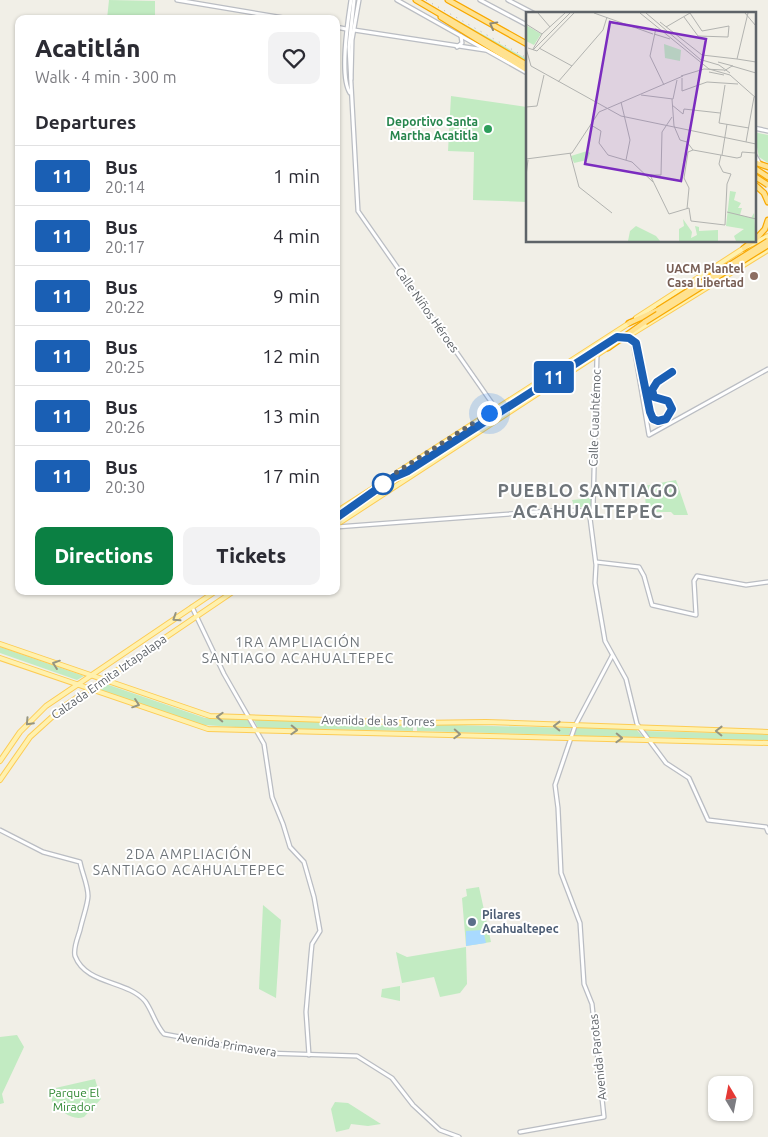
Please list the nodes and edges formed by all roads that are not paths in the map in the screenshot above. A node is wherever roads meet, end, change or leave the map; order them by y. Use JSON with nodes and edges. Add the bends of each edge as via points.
{"nodes":[{"id":1,"x":178,"y":0,"type":"edge"},
{"id":2,"x":353,"y":0,"type":"edge"},
{"id":3,"x":359,"y":0,"type":"edge"},
{"id":4,"x":397,"y":0,"type":"edge"},
{"id":5,"x":416,"y":0,"type":"edge"},
{"id":6,"x":448,"y":0,"type":"edge"},
{"id":7,"x":480,"y":0,"type":"edge"},
{"id":8,"x":508,"y":0,"type":"edge"},
{"id":9,"x":424,"y":4,"type":"junction"},
{"id":10,"x":531,"y":12,"type":"edge"},
{"id":11,"x":266,"y":15,"type":"edge"},
{"id":12,"x":526,"y":24,"type":"edge"},
{"id":13,"x":340,"y":27,"type":"edge"},
{"id":14,"x":346,"y":28,"type":"junction"},
{"id":15,"x":354,"y":30,"type":"junction"},
{"id":16,"x":461,"y":36,"type":"junction"},
{"id":17,"x":526,"y":43,"type":"edge"},
{"id":18,"x":456,"y":47,"type":"junction"},
{"id":19,"x":488,"y":50,"type":"junction"},
{"id":20,"x":498,"y":53,"type":"junction"},
{"id":21,"x":526,"y":63,"type":"edge"},
{"id":22,"x":526,"y":70,"type":"edge"},
{"id":23,"x":526,"y":70,"type":"edge"},
{"id":24,"x":349,"y":80,"type":"junction"},
{"id":25,"x":756,"y":158,"type":"edge"},
{"id":26,"x":756,"y":163,"type":"edge"},
{"id":27,"x":760,"y":165,"type":"junction"},
{"id":28,"x":768,"y":168,"type":"edge"},
{"id":29,"x":756,"y":170,"type":"edge"},
{"id":30,"x":756,"y":177,"type":"edge"},
{"id":31,"x":768,"y":178,"type":"edge"},
{"id":32,"x":768,"y":184,"type":"edge"},
{"id":33,"x":756,"y":186,"type":"edge"},
{"id":34,"x":768,"y":202,"type":"edge"},
{"id":35,"x":768,"y":220,"type":"edge"},
{"id":36,"x":768,"y":236,"type":"edge"},
{"id":37,"x":756,"y":239,"type":"edge"},
{"id":38,"x":768,"y":241,"type":"edge"},
{"id":39,"x":753,"y":242,"type":"edge"},
{"id":40,"x":747,"y":247,"type":"junction"},
{"id":41,"x":767,"y":249,"type":"edge"},
{"id":42,"x":753,"y":259,"type":"junction"},
{"id":43,"x":629,"y":323,"type":"junction"},
{"id":44,"x":632,"y":335,"type":"junction"},
{"id":45,"x":608,"y":348,"type":"junction"},
{"id":46,"x":597,"y":355,"type":"junction"},
{"id":47,"x":768,"y":369,"type":"edge"},
{"id":48,"x":495,"y":408,"type":"junction"},
{"id":49,"x":501,"y":416,"type":"junction"},
{"id":50,"x":352,"y":502,"type":"junction"},
{"id":51,"x":340,"y":510,"type":"edge"},
{"id":52,"x":591,"y":510,"type":"junction"},
{"id":53,"x":358,"y":511,"type":"junction"},
{"id":54,"x":340,"y":523,"type":"edge"},
{"id":55,"x":340,"y":526,"type":"edge"},
{"id":56,"x":596,"y":562,"type":"junction"},
{"id":57,"x":768,"y":582,"type":"edge"},
{"id":58,"x":210,"y":595,"type":"edge"},
{"id":59,"x":228,"y":595,"type":"edge"},
{"id":60,"x":192,"y":607,"type":"junction"},
{"id":61,"x":197,"y":616,"type":"junction"},
{"id":62,"x":0,"y":644,"type":"edge"},
{"id":63,"x":612,"y":656,"type":"junction"},
{"id":64,"x":0,"y":658,"type":"edge"},
{"id":65,"x":90,"y":676,"type":"junction"},
{"id":66,"x":102,"y":680,"type":"junction"},
{"id":67,"x":78,"y":684,"type":"junction"},
{"id":68,"x":90,"y":689,"type":"junction"},
{"id":69,"x":250,"y":717,"type":"junction"},
{"id":70,"x":415,"y":723,"type":"junction"},
{"id":71,"x":575,"y":726,"type":"junction"},
{"id":72,"x":639,"y":728,"type":"junction"},
{"id":73,"x":257,"y":729,"type":"junction"},
{"id":74,"x":415,"y":732,"type":"junction"},
{"id":75,"x":768,"y":732,"type":"edge"},
{"id":76,"x":572,"y":737,"type":"junction"},
{"id":77,"x":648,"y":739,"type":"junction"},
{"id":78,"x":768,"y":743,"type":"edge"},
{"id":79,"x":0,"y":761,"type":"edge"},
{"id":80,"x":2,"y":774,"type":"edge"},
{"id":81,"x":0,"y":780,"type":"edge"},
{"id":82,"x":0,"y":830,"type":"edge"},
{"id":83,"x":768,"y":832,"type":"edge"},
{"id":84,"x":309,"y":1055,"type":"junction"},
{"id":85,"x":459,"y":1137,"type":"edge"},
{"id":86,"x":525,"y":1137,"type":"edge"}],
"edges":[{"from":1,"to":11,"type":"street"},
{"from":2,"to":14,"type":"street"},
{"from":2,"to":24,"type":"street"},
{"from":3,"to":15,"type":"street"},
{"from":4,"to":16,"type":"street"},
{"from":5,"to":9,"type":"highway"},
{"from":17,"to":6,"type":"highway","one_way":true},
{"from":7,"to":12,"type":"street"},
{"from":8,"to":10,"type":"street"},
{"from":9,"to":20,"type":"highway","via":[[454,28]]},
{"from":9,"to":21,"type":"highway"},
{"from":13,"to":14,"type":"street"},
{"from":14,"to":24,"type":"street"},
{"from":15,"to":18,"type":"street"},
{"from":15,"to":24,"type":"street"},
{"from":16,"to":18,"type":"street","via":[[462,43]]},
{"from":16,"to":19,"type":"street"},
{"from":18,"to":19,"type":"street"},
{"from":19,"to":20,"type":"highway"},
{"from":19,"to":23,"type":"street"},
{"from":20,"to":22,"type":"highway"},
{"from":24,"to":48,"type":"street","name":"Calle Niños Héroes","via":[[358,211]]},
{"from":25,"to":27,"type":"street"},
{"from":26,"to":27,"type":"highway"},
{"from":27,"to":28,"type":"highway"},
{"from":29,"to":31,"type":"highway"},
{"from":30,"to":32,"type":"highway","bridge":true},
{"from":33,"to":34,"type":"highway"},
{"from":35,"to":37,"type":"highway"},
{"from":36,"to":40,"type":"main road"},
{"from":38,"to":43,"type":"highway","bridge":true,"via":[[658,310]]},
{"from":39,"to":40,"type":"highway"},
{"from":40,"to":42,"type":"main road","via":[[757,249]]},
{"from":40,"to":43,"type":"main road"},
{"from":41,"to":42,"type":"main road"},
{"from":41,"to":45,"type":"highway","bridge":true,"via":[[645,322]]},
{"from":42,"to":44,"type":"main road"},
{"from":43,"to":48,"type":"main road"},
{"from":44,"to":45,"type":"main road"},
{"from":44,"to":47,"type":"street","via":[[649,435]]},
{"from":45,"to":46,"type":"main road"},
{"from":46,"to":49,"type":"main road"},
{"from":46,"to":52,"type":"street","name":"Calle Cuauhtémoc"},
{"from":48,"to":49,"type":"street","name":"Calle Niños Héroes"},
{"from":48,"to":50,"type":"main road"},
{"from":49,"to":53,"type":"main road"},
{"from":50,"to":51,"type":"main road"},
{"from":50,"to":53,"type":"main road"},
{"from":52,"to":55,"type":"street"},
{"from":52,"to":56,"type":"street","name":"Calle Cuauhtémoc"},
{"from":53,"to":54,"type":"main road"},
{"from":56,"to":57,"type":"street","via":[[638,567],[644,576],[652,605],[696,615],[694,581],[697,576],[746,585]]},
{"from":56,"to":63,"type":"street","name":"Calle Cuauhtémoc","via":[[595,583],[605,641]]},
{"from":58,"to":60,"type":"main road","name":"Calzada Ermita Iztapalapa"},
{"from":59,"to":61,"type":"main road","name":"Calzada Ermita Iztapalapa"},
{"from":60,"to":61,"type":"street"},
{"from":60,"to":65,"type":"main road","name":"Calzada Ermita Iztapalapa","one_way":true},
{"from":61,"to":66,"type":"main road","name":"Calzada Ermita Iztapalapa"},
{"from":61,"to":69,"type":"street","via":[[224,674]]},
{"from":65,"to":62,"type":"main road","name":"Avenida de las Torres","one_way":true},
{"from":63,"to":71,"type":"street"},
{"from":63,"to":72,"type":"street","name":"Calle Cuauhtémoc","via":[[626,679]]},
{"from":64,"to":67,"type":"main road","name":"Avenida de las Torres"},
{"from":65,"to":66,"type":"main road","name":"Avenida de las Torres"},
{"from":65,"to":67,"type":"main road","name":"Calzada Ermita Iztapalapa"},
{"from":66,"to":68,"type":"main road","name":"Calzada Ermita Iztapalapa"},
{"from":69,"to":66,"type":"main road","name":"Avenida de las Torres","one_way":true,"via":[[202,715]]},
{"from":67,"to":68,"type":"main road","name":"Avenida de las Torres"},
{"from":67,"to":79,"type":"main road","name":"Calzada Ermita Iztapalapa","one_way":true,"via":[[36,715]]},
{"from":68,"to":73,"type":"main road","name":"Avenida de las Torres","one_way":true,"via":[[199,726]]},
{"from":68,"to":80,"type":"main road","name":"Calzada Ermita Iztapalapa","via":[[39,727]]},
{"from":69,"to":70,"type":"main road","name":"Avenida de las Torres"},
{"from":69,"to":73,"type":"street"},
{"from":71,"to":70,"type":"main road","name":"Avenida de las Torres","one_way":true},
{"from":70,"to":74,"type":"main road"},
{"from":71,"to":72,"type":"main road","name":"Avenida de las Torres"},
{"from":71,"to":76,"type":"street"},
{"from":75,"to":72,"type":"main road","name":"Avenida de las Torres","one_way":true},
{"from":72,"to":77,"type":"street"},
{"from":73,"to":74,"type":"main road","name":"Avenida de las Torres","one_way":true},
{"from":73,"to":84,"type":"street","via":[[265,749],[272,797],[290,847],[304,862],[320,931],[312,944],[311,954],[306,1012]]},
{"from":74,"to":76,"type":"main road","name":"Avenida de las Torres","one_way":true},
{"from":76,"to":77,"type":"main road","name":"Avenida de las Torres","one_way":true},
{"from":76,"to":86,"type":"street","name":"Avenida Parotas","via":[[555,785],[560,874],[580,923],[584,984],[592,1004],[604,1117],[520,1132]]},
{"from":77,"to":78,"type":"main road","name":"Avenida de las Torres"},
{"from":77,"to":83,"type":"street","via":[[666,764],[688,778],[708,820],[766,827]]},
{"from":80,"to":81,"type":"main road","name":"Calzada Ermita Iztapalapa"},
{"from":82,"to":84,"type":"street","name":"Avenida Primavera","via":[[43,852],[80,862],[88,896],[76,956],[95,975],[109,983],[119,984],[145,1001],[153,1020],[164,1034],[265,1053]]},
{"from":84,"to":85,"type":"street","name":"Avenida Primavera","via":[[348,1054],[365,1059],[392,1078],[413,1105],[440,1130]]}]}
